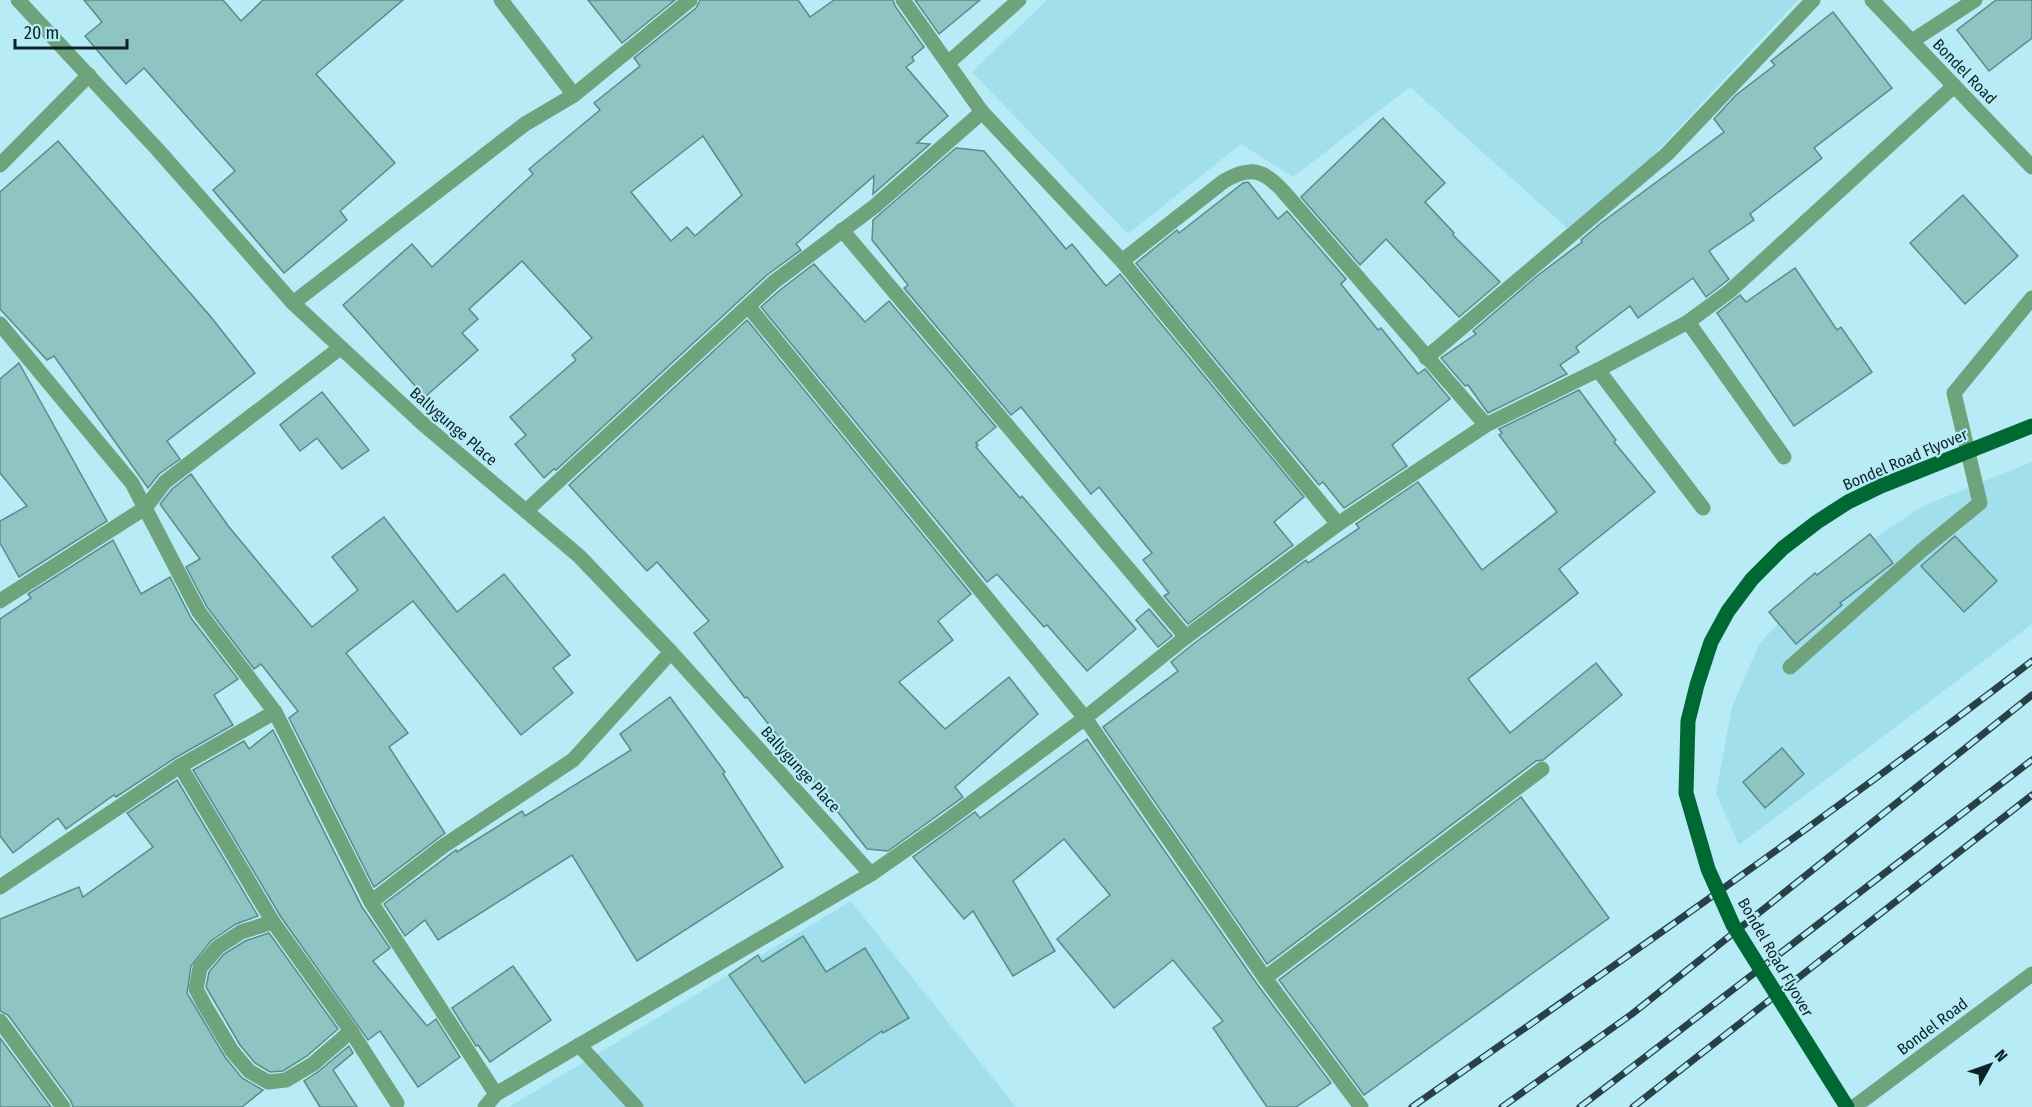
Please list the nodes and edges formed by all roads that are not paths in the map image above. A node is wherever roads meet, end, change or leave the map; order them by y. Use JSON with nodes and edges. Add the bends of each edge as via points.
{"nodes":[{"id":1,"x":18,"y":0,"type":"edge"},
{"id":2,"x":501,"y":0,"type":"edge"},
{"id":3,"x":690,"y":0,"type":"edge"},
{"id":4,"x":903,"y":0,"type":"edge"},
{"id":5,"x":1019,"y":0,"type":"edge"},
{"id":6,"x":1813,"y":0,"type":"edge"},
{"id":7,"x":1872,"y":0,"type":"edge"},
{"id":8,"x":1975,"y":0,"type":"edge"},
{"id":9,"x":1912,"y":41,"type":"junction"},
{"id":10,"x":948,"y":63,"type":"junction"},
{"id":11,"x":89,"y":75,"type":"junction"},
{"id":12,"x":1954,"y":86,"type":"junction"},
{"id":13,"x":574,"y":95,"type":"junction"},
{"id":14,"x":982,"y":112,"type":"junction"},
{"id":15,"x":0,"y":165,"type":"edge"},
{"id":16,"x":2032,"y":167,"type":"edge"},
{"id":17,"x":842,"y":230,"type":"junction"},
{"id":18,"x":1122,"y":261,"type":"junction"},
{"id":19,"x":2032,"y":298,"type":"edge"},
{"id":20,"x":293,"y":303,"type":"junction"},
{"id":21,"x":748,"y":306,"type":"junction"},
{"id":22,"x":1689,"y":322,"type":"junction"},
{"id":23,"x":0,"y":324,"type":"edge"},
{"id":24,"x":340,"y":348,"type":"junction"},
{"id":25,"x":1426,"y":358,"type":"junction"},
{"id":26,"x":1599,"y":370,"type":"junction"},
{"id":27,"x":1486,"y":425,"type":"junction"},
{"id":28,"x":2032,"y":426,"type":"edge"},
{"id":29,"x":1784,"y":457,"type":"dead end"},
{"id":30,"x":1703,"y":507,"type":"dead end"},
{"id":31,"x":145,"y":508,"type":"junction"},
{"id":32,"x":526,"y":511,"type":"junction"},
{"id":33,"x":1338,"y":524,"type":"junction"},
{"id":34,"x":0,"y":601,"type":"edge"},
{"id":35,"x":1186,"y":637,"type":"junction"},
{"id":36,"x":671,"y":652,"type":"junction"},
{"id":37,"x":1790,"y":667,"type":"dead end"},
{"id":38,"x":275,"y":712,"type":"junction"},
{"id":39,"x":1085,"y":718,"type":"junction"},
{"id":40,"x":180,"y":766,"type":"junction"},
{"id":41,"x":1542,"y":769,"type":"dead end"},
{"id":42,"x":871,"y":874,"type":"junction"},
{"id":43,"x":0,"y":887,"type":"edge"},
{"id":44,"x":371,"y":902,"type":"junction"},
{"id":45,"x":273,"y":922,"type":"junction"},
{"id":46,"x":2032,"y":974,"type":"edge"},
{"id":47,"x":1264,"y":978,"type":"junction"},
{"id":48,"x":0,"y":1021,"type":"edge"},
{"id":49,"x":351,"y":1031,"type":"junction"},
{"id":50,"x":579,"y":1045,"type":"junction"},
{"id":51,"x":496,"y":1094,"type":"junction"},
{"id":52,"x":397,"y":1106,"type":"edge"},
{"id":53,"x":63,"y":1107,"type":"edge"},
{"id":54,"x":485,"y":1107,"type":"edge"},
{"id":55,"x":636,"y":1107,"type":"edge"},
{"id":56,"x":1361,"y":1107,"type":"edge"},
{"id":57,"x":1847,"y":1107,"type":"edge"},
{"id":58,"x":1854,"y":1107,"type":"edge"}],
"edges":[{"from":1,"to":11,"type":"street","name":"Ballygunge Place"},
{"from":2,"to":13,"type":"street"},
{"from":3,"to":13,"type":"street"},
{"from":4,"to":10,"type":"street"},
{"from":5,"to":10,"type":"street"},
{"from":6,"to":25,"type":"street","via":[[1667,154]]},
{"from":7,"to":9,"type":"street","name":"Bondel Road"},
{"from":8,"to":9,"type":"street"},
{"from":9,"to":12,"type":"street","name":"Bondel Road"},
{"from":10,"to":14,"type":"street"},
{"from":11,"to":15,"type":"street"},
{"from":11,"to":20,"type":"street","name":"Ballygunge Place"},
{"from":12,"to":16,"type":"street","name":"Bondel Road"},
{"from":12,"to":22,"type":"street","via":[[1730,291]]},
{"from":13,"to":20,"type":"street","via":[[525,124]]},
{"from":14,"to":17,"type":"street"},
{"from":14,"to":18,"type":"street"},
{"from":17,"to":21,"type":"street"},
{"from":17,"to":35,"type":"street"},
{"from":18,"to":25,"type":"street","via":[[1224,181],[1240,172],[1257,172],[1278,185]]},
{"from":18,"to":33,"type":"street"},
{"from":19,"to":37,"type":"street","via":[[1954,393],[1980,503]]},
{"from":20,"to":24,"type":"street","name":"Ballygunge Place"},
{"from":21,"to":32,"type":"street"},
{"from":21,"to":39,"type":"street"},
{"from":22,"to":26,"type":"street"},
{"from":22,"to":29,"type":"street"},
{"from":23,"to":31,"type":"street","via":[[132,483]]},
{"from":24,"to":31,"type":"street","via":[[165,482]]},
{"from":24,"to":32,"type":"street","name":"Ballygunge Place"},
{"from":25,"to":27,"type":"street"},
{"from":26,"to":27,"type":"street"},
{"from":26,"to":30,"type":"street"},
{"from":27,"to":33,"type":"street"},
{"from":28,"to":57,"type":"main road","name":"Bondel Road Flyover","bridge":true,"via":[[1881,486],[1848,502],[1791,542],[1752,579],[1728,611],[1711,642],[1697,685],[1688,721],[1686,793],[1708,869],[1733,925]]},
{"from":31,"to":34,"type":"street"},
{"from":31,"to":38,"type":"street","via":[[199,612]]},
{"from":32,"to":36,"type":"street","name":"Ballygunge Place","via":[[579,556]]},
{"from":33,"to":35,"type":"street"},
{"from":35,"to":39,"type":"street"},
{"from":36,"to":42,"type":"street","name":"Ballygunge Place"},
{"from":36,"to":44,"type":"street","via":[[573,760],[442,847]]},
{"from":38,"to":40,"type":"street"},
{"from":38,"to":44,"type":"street"},
{"from":39,"to":42,"type":"street"},
{"from":39,"to":47,"type":"street"},
{"from":40,"to":43,"type":"street"},
{"from":40,"to":45,"type":"street"},
{"from":41,"to":47,"type":"street"},
{"from":42,"to":50,"type":"street"},
{"from":44,"to":51,"type":"street"},
{"from":45,"to":49,"type":"street"},
{"from":45,"to":49,"type":"street","via":[[241,932],[218,947],[200,968],[196,988],[232,1051],[249,1071],[268,1082],[286,1080],[313,1064]]},
{"from":46,"to":58,"type":"street","name":"Bondel Road"},
{"from":47,"to":56,"type":"street"},
{"from":48,"to":53,"type":"street"},
{"from":49,"to":52,"type":"street"},
{"from":50,"to":51,"type":"street"},
{"from":50,"to":55,"type":"street"},
{"from":51,"to":54,"type":"street"}]}
